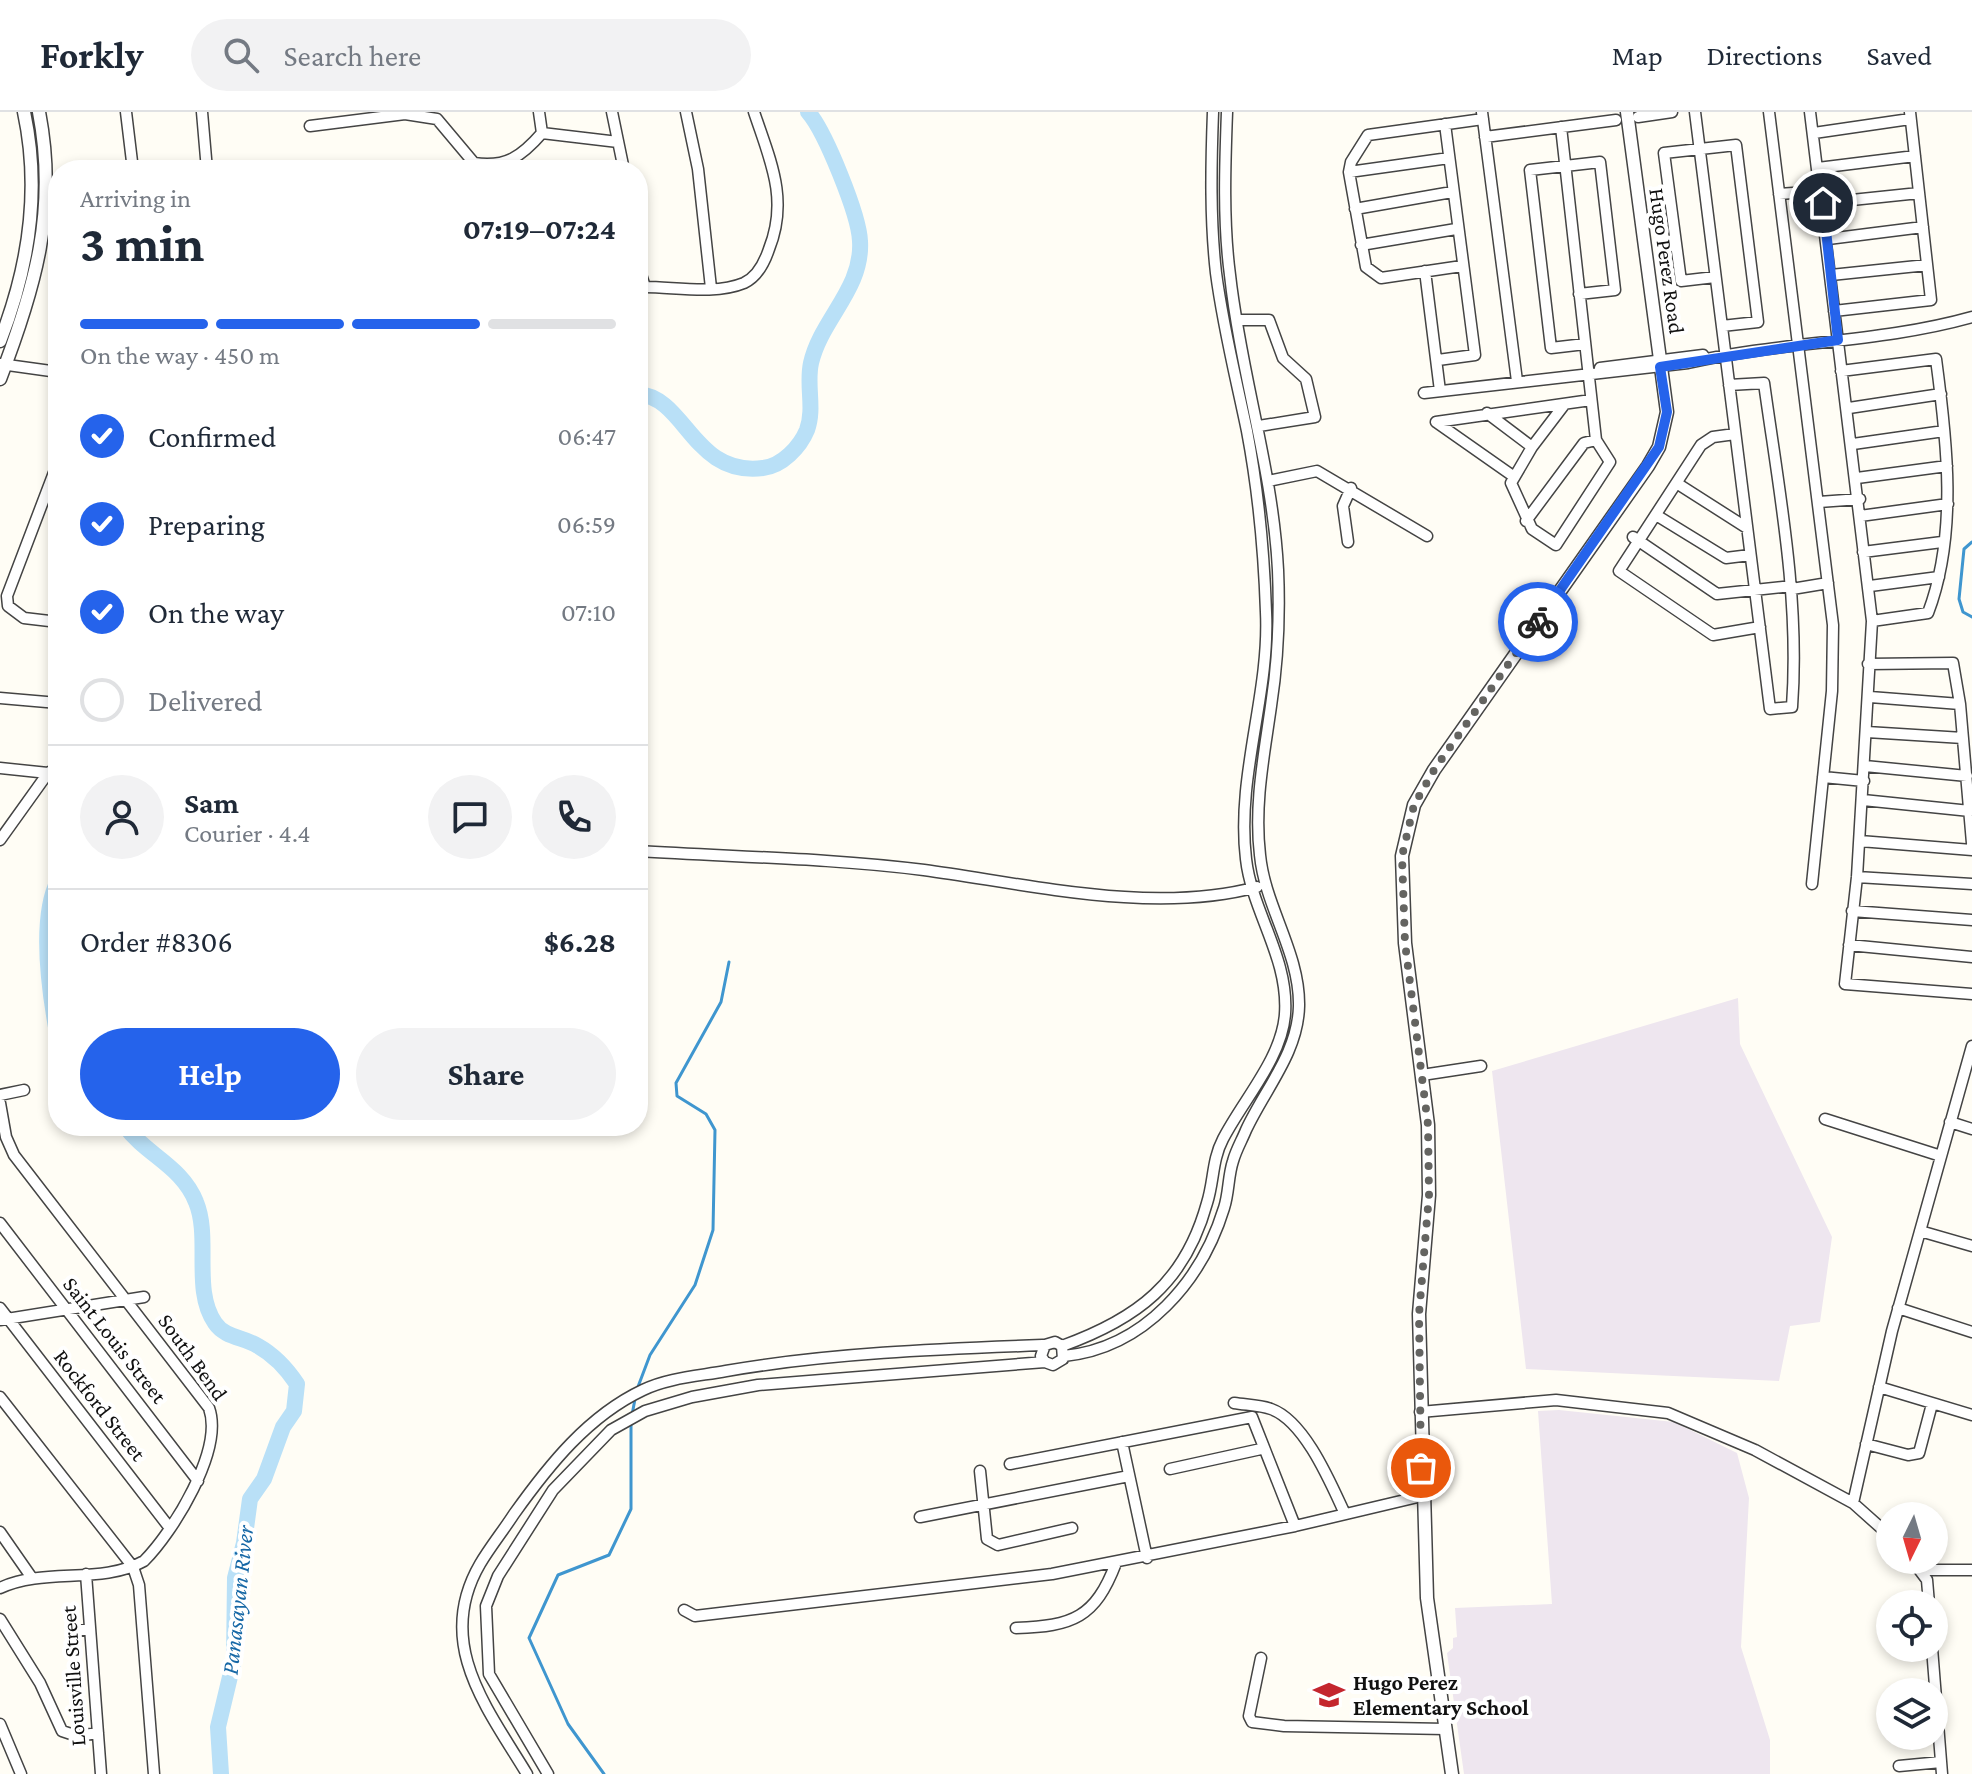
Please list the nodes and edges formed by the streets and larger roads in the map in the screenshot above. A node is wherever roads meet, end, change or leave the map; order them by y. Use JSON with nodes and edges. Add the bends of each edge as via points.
{"nodes":[{"id":1,"x":24,"y":112,"type":"edge"},
{"id":2,"x":39,"y":112,"type":"edge"},
{"id":3,"x":126,"y":112,"type":"edge"},
{"id":4,"x":202,"y":112,"type":"edge"},
{"id":5,"x":539,"y":112,"type":"edge"},
{"id":6,"x":612,"y":112,"type":"edge"},
{"id":7,"x":686,"y":112,"type":"edge"},
{"id":8,"x":754,"y":112,"type":"edge"},
{"id":9,"x":1213,"y":112,"type":"edge"},
{"id":10,"x":1227,"y":112,"type":"edge"},
{"id":11,"x":1672,"y":112,"type":"edge"},
{"id":12,"x":1695,"y":112,"type":"edge"},
{"id":13,"x":1769,"y":112,"type":"edge"},
{"id":14,"x":1810,"y":112,"type":"edge"},
{"id":15,"x":404,"y":113,"type":"edge"},
{"id":16,"x":1482,"y":116,"type":"edge"},
{"id":17,"x":1627,"y":116,"type":"edge"},
{"id":18,"x":1910,"y":116,"type":"edge"},
{"id":19,"x":1445,"y":124,"type":"junction"},
{"id":20,"x":310,"y":126,"type":"dead end"},
{"id":21,"x":1561,"y":127,"type":"junction"},
{"id":22,"x":542,"y":133,"type":"junction"},
{"id":23,"x":1814,"y":133,"type":"junction"},
{"id":24,"x":1485,"y":137,"type":"junction"},
{"id":25,"x":618,"y":142,"type":"junction"},
{"id":26,"x":1699,"y":149,"type":"junction"},
{"id":27,"x":1915,"y":156,"type":"junction"},
{"id":28,"x":1449,"y":158,"type":"junction"},
{"id":29,"x":132,"y":160,"type":"edge"},
{"id":30,"x":206,"y":160,"type":"edge"},
{"id":31,"x":471,"y":160,"type":"edge"},
{"id":32,"x":510,"y":160,"type":"edge"},
{"id":33,"x":622,"y":160,"type":"edge"},
{"id":34,"x":1565,"y":166,"type":"junction"},
{"id":35,"x":1818,"y":168,"type":"junction"},
{"id":36,"x":1349,"y":172,"type":"junction"},
{"id":37,"x":1821,"y":191,"type":"junction"},
{"id":38,"x":1452,"y":192,"type":"junction"},
{"id":39,"x":1919,"y":193,"type":"junction"},
{"id":40,"x":1779,"y":194,"type":"junction"},
{"id":41,"x":1823,"y":203,"type":"junction"},
{"id":42,"x":1355,"y":209,"type":"junction"},
{"id":43,"x":1923,"y":227,"type":"junction"},
{"id":44,"x":1456,"y":229,"type":"junction"},
{"id":45,"x":1828,"y":239,"type":"junction"},
{"id":46,"x":1361,"y":245,"type":"junction"},
{"id":47,"x":1927,"y":265,"type":"junction"},
{"id":48,"x":1462,"y":266,"type":"junction"},
{"id":49,"x":1425,"y":271,"type":"junction"},
{"id":50,"x":1831,"y":275,"type":"junction"},
{"id":51,"x":1715,"y":277,"type":"junction"},
{"id":52,"x":648,"y":287,"type":"edge"},
{"id":53,"x":711,"y":288,"type":"junction"},
{"id":54,"x":1579,"y":294,"type":"junction"},
{"id":55,"x":1834,"y":311,"type":"junction"},
{"id":56,"x":1972,"y":317,"type":"edge"},
{"id":57,"x":1237,"y":320,"type":"junction"},
{"id":58,"x":1722,"y":326,"type":"junction"},
{"id":59,"x":1838,"y":340,"type":"junction"},
{"id":60,"x":0,"y":341,"type":"edge"},
{"id":61,"x":1585,"y":344,"type":"junction"},
{"id":62,"x":1797,"y":345,"type":"junction"},
{"id":63,"x":1725,"y":354,"type":"junction"},
{"id":64,"x":1438,"y":360,"type":"junction"},
{"id":65,"x":1660,"y":363,"type":"junction"},
{"id":66,"x":1,"y":371,"type":"edge"},
{"id":67,"x":1841,"y":371,"type":"junction"},
{"id":68,"x":48,"y":372,"type":"edge"},
{"id":69,"x":1588,"y":372,"type":"junction"},
{"id":70,"x":1517,"y":381,"type":"junction"},
{"id":71,"x":1729,"y":385,"type":"junction"},
{"id":72,"x":1440,"y":391,"type":"junction"},
{"id":73,"x":1424,"y":393,"type":"dead end"},
{"id":74,"x":1941,"y":394,"type":"junction"},
{"id":75,"x":1591,"y":400,"type":"junction"},
{"id":76,"x":1564,"y":405,"type":"junction"},
{"id":77,"x":1849,"y":408,"type":"junction"},
{"id":78,"x":1487,"y":413,"type":"junction"},
{"id":79,"x":1259,"y":426,"type":"junction"},
{"id":80,"x":1944,"y":431,"type":"junction"},
{"id":81,"x":1735,"y":434,"type":"junction"},
{"id":82,"x":1596,"y":440,"type":"junction"},
{"id":83,"x":1853,"y":444,"type":"junction"},
{"id":84,"x":1532,"y":447,"type":"junction"},
{"id":85,"x":1947,"y":466,"type":"junction"},
{"id":86,"x":1513,"y":476,"type":"junction"},
{"id":87,"x":1857,"y":478,"type":"junction"},
{"id":88,"x":1268,"y":481,"type":"junction"},
{"id":89,"x":1678,"y":484,"type":"junction"},
{"id":90,"x":48,"y":488,"type":"edge"},
{"id":91,"x":1351,"y":488,"type":"junction"},
{"id":92,"x":1860,"y":499,"type":"junction"},
{"id":93,"x":1819,"y":502,"type":"junction"},
{"id":94,"x":1948,"y":504,"type":"junction"},
{"id":95,"x":1656,"y":515,"type":"junction"},
{"id":96,"x":1860,"y":516,"type":"junction"},
{"id":97,"x":1526,"y":521,"type":"junction"},
{"id":98,"x":1747,"y":528,"type":"junction"},
{"id":99,"x":1427,"y":536,"type":"dead end"},
{"id":100,"x":1636,"y":539,"type":"junction"},
{"id":101,"x":1348,"y":542,"type":"dead end"},
{"id":102,"x":1942,"y":542,"type":"junction"},
{"id":103,"x":1863,"y":552,"type":"junction"},
{"id":104,"x":1750,"y":555,"type":"junction"},
{"id":105,"x":1939,"y":577,"type":"junction"},
{"id":106,"x":1828,"y":583,"type":"junction"},
{"id":107,"x":1870,"y":586,"type":"junction"},
{"id":108,"x":1792,"y":588,"type":"junction"},
{"id":109,"x":1755,"y":590,"type":"junction"},
{"id":110,"x":48,"y":621,"type":"edge"},
{"id":111,"x":1872,"y":621,"type":"junction"},
{"id":112,"x":1760,"y":627,"type":"junction"},
{"id":113,"x":1868,"y":664,"type":"junction"},
{"id":114,"x":1870,"y":697,"type":"junction"},
{"id":115,"x":0,"y":698,"type":"edge"},
{"id":116,"x":48,"y":702,"type":"edge"},
{"id":117,"x":1960,"y":704,"type":"junction"},
{"id":118,"x":1867,"y":732,"type":"junction"},
{"id":119,"x":1963,"y":738,"type":"junction"},
{"id":120,"x":1865,"y":766,"type":"junction"},
{"id":121,"x":0,"y":768,"type":"edge"},
{"id":122,"x":48,"y":770,"type":"edge"},
{"id":123,"x":1967,"y":776,"type":"junction"},
{"id":124,"x":48,"y":777,"type":"edge"},
{"id":125,"x":1823,"y":777,"type":"junction"},
{"id":126,"x":1864,"y":781,"type":"junction"},
{"id":127,"x":1863,"y":800,"type":"junction"},
{"id":128,"x":1970,"y":811,"type":"junction"},
{"id":129,"x":0,"y":840,"type":"edge"},
{"id":130,"x":1860,"y":841,"type":"junction"},
{"id":131,"x":1972,"y":843,"type":"edge"},
{"id":132,"x":1972,"y":850,"type":"edge"},
{"id":133,"x":648,"y":852,"type":"edge"},
{"id":134,"x":1857,"y":877,"type":"junction"},
{"id":135,"x":1812,"y":884,"type":"dead end"},
{"id":136,"x":1972,"y":884,"type":"edge"},
{"id":137,"x":1265,"y":885,"type":"junction"},
{"id":138,"x":1252,"y":889,"type":"junction"},
{"id":139,"x":1852,"y":911,"type":"junction"},
{"id":140,"x":1972,"y":920,"type":"edge"},
{"id":141,"x":1849,"y":945,"type":"junction"},
{"id":142,"x":1972,"y":957,"type":"edge"},
{"id":143,"x":1972,"y":994,"type":"edge"},
{"id":144,"x":1285,"y":1017,"type":"junction"},
{"id":145,"x":1298,"y":1019,"type":"junction"},
{"id":146,"x":1972,"y":1046,"type":"edge"},
{"id":147,"x":1481,"y":1066,"type":"dead end"},
{"id":148,"x":1422,"y":1075,"type":"junction"},
{"id":149,"x":24,"y":1090,"type":"dead end"},
{"id":150,"x":0,"y":1095,"type":"edge"},
{"id":151,"x":0,"y":1103,"type":"edge"},
{"id":152,"x":1825,"y":1119,"type":"dead end"},
{"id":153,"x":1950,"y":1122,"type":"junction"},
{"id":154,"x":1972,"y":1129,"type":"edge"},
{"id":155,"x":1941,"y":1156,"type":"junction"},
{"id":156,"x":0,"y":1223,"type":"edge"},
{"id":157,"x":1920,"y":1231,"type":"junction"},
{"id":158,"x":1972,"y":1246,"type":"edge"},
{"id":159,"x":144,"y":1297,"type":"dead end"},
{"id":160,"x":126,"y":1300,"type":"junction"},
{"id":161,"x":0,"y":1308,"type":"edge"},
{"id":162,"x":1898,"y":1308,"type":"junction"},
{"id":163,"x":67,"y":1309,"type":"junction"},
{"id":164,"x":4,"y":1319,"type":"edge"},
{"id":165,"x":1972,"y":1332,"type":"edge"},
{"id":166,"x":1045,"y":1345,"type":"junction"},
{"id":167,"x":1063,"y":1351,"type":"junction"},
{"id":168,"x":1045,"y":1362,"type":"junction"},
{"id":169,"x":1879,"y":1387,"type":"junction"},
{"id":170,"x":0,"y":1397,"type":"edge"},
{"id":171,"x":1234,"y":1403,"type":"dead end"},
{"id":172,"x":1932,"y":1404,"type":"junction"},
{"id":173,"x":1420,"y":1412,"type":"junction"},
{"id":174,"x":1972,"y":1415,"type":"edge"},
{"id":175,"x":1122,"y":1442,"type":"junction"},
{"id":176,"x":1866,"y":1444,"type":"junction"},
{"id":177,"x":1261,"y":1449,"type":"junction"},
{"id":178,"x":1010,"y":1464,"type":"dead end"},
{"id":179,"x":1170,"y":1469,"type":"dead end"},
{"id":180,"x":980,"y":1471,"type":"dead end"},
{"id":181,"x":1129,"y":1476,"type":"junction"},
{"id":182,"x":198,"y":1481,"type":"junction"},
{"id":183,"x":1422,"y":1496,"type":"junction"},
{"id":184,"x":1853,"y":1503,"type":"junction"},
{"id":185,"x":982,"y":1507,"type":"junction"},
{"id":186,"x":1345,"y":1514,"type":"junction"},
{"id":187,"x":920,"y":1517,"type":"dead end"},
{"id":188,"x":1876,"y":1524,"type":"edge"},
{"id":189,"x":1295,"y":1526,"type":"junction"},
{"id":190,"x":169,"y":1527,"type":"junction"},
{"id":191,"x":1072,"y":1528,"type":"dead end"},
{"id":192,"x":0,"y":1532,"type":"edge"},
{"id":193,"x":1147,"y":1558,"type":"junction"},
{"id":194,"x":1116,"y":1563,"type":"junction"},
{"id":195,"x":133,"y":1567,"type":"junction"},
{"id":196,"x":1948,"y":1570,"type":"edge"},
{"id":197,"x":1972,"y":1570,"type":"edge"},
{"id":198,"x":86,"y":1574,"type":"junction"},
{"id":199,"x":32,"y":1578,"type":"junction"},
{"id":200,"x":0,"y":1588,"type":"edge"},
{"id":201,"x":684,"y":1610,"type":"dead end"},
{"id":202,"x":0,"y":1619,"type":"edge"},
{"id":203,"x":1016,"y":1628,"type":"dead end"},
{"id":204,"x":90,"y":1629,"type":"junction"},
{"id":205,"x":73,"y":1631,"type":"dead end"},
{"id":206,"x":1261,"y":1658,"type":"dead end"},
{"id":207,"x":1933,"y":1662,"type":"edge"},
{"id":208,"x":0,"y":1724,"type":"edge"},
{"id":209,"x":1446,"y":1729,"type":"junction"},
{"id":210,"x":98,"y":1733,"type":"junction"},
{"id":211,"x":1941,"y":1762,"type":"junction"},
{"id":212,"x":1899,"y":1766,"type":"dead end"},
{"id":213,"x":21,"y":1774,"type":"edge"},
{"id":214,"x":101,"y":1774,"type":"edge"},
{"id":215,"x":154,"y":1774,"type":"edge"},
{"id":216,"x":527,"y":1774,"type":"edge"},
{"id":217,"x":548,"y":1774,"type":"edge"},
{"id":218,"x":1452,"y":1774,"type":"edge"},
{"id":219,"x":1942,"y":1774,"type":"edge"}],
"edges":[{"from":1,"to":60,"type":"street","via":[[33,184],[31,228]]},
{"from":2,"to":66,"type":"street","via":[[47,184],[45,229],[25,314]]},
{"from":3,"to":29,"type":"street"},
{"from":4,"to":30,"type":"street"},
{"from":5,"to":22,"type":"street"},
{"from":6,"to":25,"type":"street"},
{"from":7,"to":53,"type":"street"},
{"from":8,"to":53,"type":"street","via":[[775,173],[780,223],[763,265],[745,283]]},
{"from":9,"to":138,"type":"street","via":[[1215,260],[1254,479],[1266,612],[1266,653],[1244,829]]},
{"from":10,"to":57,"type":"street","via":[[1229,274]]},
{"from":11,"to":17,"type":"street"},
{"from":12,"to":26,"type":"street"},
{"from":13,"to":40,"type":"street"},
{"from":14,"to":23,"type":"street"},
{"from":15,"to":20,"type":"street"},
{"from":15,"to":31,"type":"street","via":[[437,119]]},
{"from":16,"to":19,"type":"street"},
{"from":16,"to":24,"type":"street"},
{"from":17,"to":21,"type":"street"},
{"from":17,"to":65,"type":"street","name":"Hugo Perez Road"},
{"from":18,"to":23,"type":"street"},
{"from":18,"to":27,"type":"street"},
{"from":19,"to":28,"type":"street"},
{"from":19,"to":36,"type":"street","via":[[1368,135]]},
{"from":21,"to":24,"type":"street"},
{"from":21,"to":34,"type":"street"},
{"from":22,"to":25,"type":"street"},
{"from":22,"to":32,"type":"street","via":[[523,155]]},
{"from":23,"to":35,"type":"street"},
{"from":24,"to":70,"type":"street"},
{"from":25,"to":33,"type":"street"},
{"from":26,"to":51,"type":"street"},
{"from":26,"to":51,"type":"street","via":[[1664,153],[1681,281]]},
{"from":26,"to":58,"type":"street","via":[[1736,145],[1740,175],[1758,322]]},
{"from":27,"to":35,"type":"street"},
{"from":27,"to":39,"type":"street"},
{"from":28,"to":36,"type":"street"},
{"from":28,"to":38,"type":"street"},
{"from":34,"to":54,"type":"street"},
{"from":34,"to":54,"type":"street","via":[[1600,162],[1615,290]]},
{"from":34,"to":61,"type":"street","via":[[1530,170],[1551,348]]},
{"from":35,"to":37,"type":"street"},
{"from":36,"to":42,"type":"street"},
{"from":37,"to":40,"type":"street"},
{"from":37,"to":41,"type":"street"},
{"from":38,"to":42,"type":"street"},
{"from":38,"to":44,"type":"street"},
{"from":39,"to":41,"type":"street"},
{"from":39,"to":43,"type":"street"},
{"from":40,"to":62,"type":"street"},
{"from":41,"to":45,"type":"street"},
{"from":42,"to":46,"type":"street"},
{"from":43,"to":45,"type":"street"},
{"from":43,"to":47,"type":"street"},
{"from":44,"to":46,"type":"street"},
{"from":44,"to":48,"type":"street"},
{"from":45,"to":50,"type":"street"},
{"from":46,"to":49,"type":"street","via":[[1366,267],[1381,278]]},
{"from":47,"to":50,"type":"street"},
{"from":47,"to":55,"type":"street","via":[[1931,300]]},
{"from":48,"to":49,"type":"street"},
{"from":48,"to":64,"type":"street","via":[[1475,355]]},
{"from":49,"to":64,"type":"street"},
{"from":50,"to":55,"type":"street"},
{"from":51,"to":58,"type":"street"},
{"from":52,"to":53,"type":"street"},
{"from":54,"to":61,"type":"street"},
{"from":55,"to":59,"type":"street"},
{"from":56,"to":59,"type":"street","via":[[1935,328]]},
{"from":57,"to":79,"type":"street"},
{"from":57,"to":79,"type":"street","via":[[1269,320],[1283,358],[1306,379],[1315,417]]},
{"from":58,"to":63,"type":"street"},
{"from":59,"to":62,"type":"street"},
{"from":59,"to":67,"type":"street"},
{"from":61,"to":69,"type":"street"},
{"from":62,"to":63,"type":"street"},
{"from":62,"to":93,"type":"street"},
{"from":63,"to":65,"type":"street"},
{"from":63,"to":71,"type":"street"},
{"from":64,"to":72,"type":"street"},
{"from":65,"to":69,"type":"street"},
{"from":65,"to":148,"type":"street","name":"Hugo Perez Road","via":[[1667,412],[1659,447],[1434,770],[1407,827],[1402,856],[1405,943]]},
{"from":66,"to":68,"type":"street"},
{"from":67,"to":74,"type":"street","via":[[1936,359]]},
{"from":67,"to":77,"type":"street"},
{"from":69,"to":70,"type":"street"},
{"from":69,"to":75,"type":"street"},
{"from":70,"to":72,"type":"street"},
{"from":71,"to":81,"type":"street"},
{"from":71,"to":108,"type":"street","via":[[1764,383]]},
{"from":72,"to":73,"type":"street"},
{"from":74,"to":77,"type":"street"},
{"from":74,"to":80,"type":"street"},
{"from":75,"to":76,"type":"street"},
{"from":75,"to":82,"type":"street"},
{"from":76,"to":78,"type":"street"},
{"from":76,"to":84,"type":"street"},
{"from":77,"to":83,"type":"street"},
{"from":78,"to":84,"type":"street"},
{"from":78,"to":86,"type":"street","via":[[1436,422]]},
{"from":79,"to":88,"type":"street"},
{"from":80,"to":83,"type":"street"},
{"from":80,"to":85,"type":"street"},
{"from":81,"to":89,"type":"street","via":[[1706,441]]},
{"from":81,"to":98,"type":"street"},
{"from":82,"to":97,"type":"street","via":[[1584,443]]},
{"from":82,"to":97,"type":"street","via":[[1610,462],[1556,545]]},
{"from":83,"to":87,"type":"street"},
{"from":84,"to":86,"type":"street"},
{"from":85,"to":87,"type":"street"},
{"from":85,"to":94,"type":"street"},
{"from":86,"to":97,"type":"street"},
{"from":87,"to":92,"type":"street"},
{"from":88,"to":91,"type":"street","via":[[1317,471]]},
{"from":88,"to":137,"type":"street","via":[[1279,614],[1258,828]]},
{"from":89,"to":95,"type":"street"},
{"from":89,"to":98,"type":"street"},
{"from":90,"to":110,"type":"street","via":[[7,596],[8,606],[24,618]]},
{"from":91,"to":99,"type":"street"},
{"from":91,"to":101,"type":"street","via":[[1343,506]]},
{"from":92,"to":93,"type":"street"},
{"from":92,"to":96,"type":"street"},
{"from":93,"to":106,"type":"street"},
{"from":94,"to":96,"type":"street"},
{"from":94,"to":102,"type":"street"},
{"from":95,"to":100,"type":"street"},
{"from":95,"to":104,"type":"street","via":[[1726,558]]},
{"from":96,"to":103,"type":"street"},
{"from":98,"to":104,"type":"street"},
{"from":100,"to":109,"type":"street","via":[[1717,594]]},
{"from":100,"to":112,"type":"street","via":[[1619,571],[1713,635]]},
{"from":102,"to":103,"type":"street"},
{"from":102,"to":105,"type":"street"},
{"from":103,"to":107,"type":"street"},
{"from":104,"to":109,"type":"street"},
{"from":105,"to":107,"type":"street"},
{"from":105,"to":111,"type":"street","via":[[1928,613]]},
{"from":106,"to":108,"type":"street"},
{"from":106,"to":125,"type":"street","via":[[1832,691]]},
{"from":107,"to":111,"type":"street"},
{"from":108,"to":109,"type":"street"},
{"from":108,"to":112,"type":"street","via":[[1792,707],[1770,709]]},
{"from":109,"to":112,"type":"street"},
{"from":111,"to":113,"type":"street"},
{"from":113,"to":114,"type":"street"},
{"from":113,"to":117,"type":"street","via":[[1953,663]]},
{"from":114,"to":117,"type":"street"},
{"from":114,"to":118,"type":"street"},
{"from":115,"to":116,"type":"street"},
{"from":117,"to":119,"type":"street"},
{"from":118,"to":119,"type":"street"},
{"from":118,"to":120,"type":"street"},
{"from":119,"to":123,"type":"street"},
{"from":120,"to":123,"type":"street"},
{"from":120,"to":126,"type":"street"},
{"from":121,"to":122,"type":"street"},
{"from":123,"to":128,"type":"street"},
{"from":124,"to":129,"type":"street"},
{"from":125,"to":126,"type":"street"},
{"from":125,"to":135,"type":"street"},
{"from":126,"to":127,"type":"street"},
{"from":127,"to":128,"type":"street"},
{"from":127,"to":130,"type":"street"},
{"from":128,"to":131,"type":"street"},
{"from":130,"to":132,"type":"street"},
{"from":130,"to":134,"type":"street"},
{"from":133,"to":138,"type":"street","via":[[922,870],[1036,888],[1159,899]]},
{"from":134,"to":136,"type":"street"},
{"from":134,"to":139,"type":"street"},
{"from":137,"to":138,"type":"street"},
{"from":137,"to":145,"type":"street","via":[[1296,979]]},
{"from":138,"to":144,"type":"street","via":[[1279,961]]},
{"from":139,"to":140,"type":"street"},
{"from":139,"to":141,"type":"street"},
{"from":141,"to":142,"type":"street"},
{"from":141,"to":143,"type":"street","via":[[1845,984]]},
{"from":144,"to":145,"type":"street"},
{"from":144,"to":167,"type":"street","via":[[1277,1048],[1214,1155],[1209,1199],[1195,1241],[1170,1280],[1111,1328]]},
{"from":145,"to":167,"type":"street","via":[[1288,1053],[1232,1162],[1209,1250],[1182,1291],[1157,1315],[1117,1340]]},
{"from":146,"to":153,"type":"street"},
{"from":147,"to":148,"type":"street"},
{"from":148,"to":173,"type":"street","name":"Hugo Perez Road","via":[[1429,1195],[1419,1314]]},
{"from":149,"to":150,"type":"street"},
{"from":151,"to":160,"type":"street","name":"South Bend","via":[[14,1155]]},
{"from":152,"to":155,"type":"street"},
{"from":153,"to":154,"type":"street"},
{"from":153,"to":155,"type":"street"},
{"from":155,"to":157,"type":"street"},
{"from":156,"to":163,"type":"street","name":"Saint Louis Street"},
{"from":157,"to":158,"type":"street"},
{"from":157,"to":162,"type":"street"},
{"from":159,"to":160,"type":"street"},
{"from":160,"to":163,"type":"street"},
{"from":160,"to":182,"type":"street","name":"South Bend","via":[[209,1408],[212,1426]]},
{"from":161,"to":164,"type":"street","name":"Rockford Street"},
{"from":162,"to":165,"type":"street"},
{"from":162,"to":169,"type":"street"},
{"from":163,"to":164,"type":"street"},
{"from":163,"to":182,"type":"street","name":"Saint Louis Street"},
{"from":164,"to":190,"type":"street","name":"Rockford Street"},
{"from":166,"to":167,"type":"street","via":[[1055,1342]]},
{"from":166,"to":168,"type":"street"},
{"from":166,"to":216,"type":"street","via":[[753,1366],[645,1389],[600,1415],[543,1474],[479,1565],[464,1605],[462,1641],[472,1684]]},
{"from":167,"to":168,"type":"street","via":[[1057,1364]]},
{"from":168,"to":217,"type":"street","via":[[758,1385],[645,1411],[611,1430],[553,1490],[498,1576],[486,1606],[489,1674]]},
{"from":169,"to":172,"type":"street"},
{"from":169,"to":176,"type":"street"},
{"from":170,"to":195,"type":"street"},
{"from":171,"to":186,"type":"street","via":[[1274,1409],[1301,1433]]},
{"from":172,"to":174,"type":"street"},
{"from":172,"to":176,"type":"street","via":[[1919,1453]]},
{"from":173,"to":183,"type":"street","name":"Hugo Perez Road"},
{"from":173,"to":184,"type":"street","via":[[1556,1400],[1668,1413],[1755,1450]]},
{"from":175,"to":177,"type":"street","via":[[1252,1417]]},
{"from":175,"to":178,"type":"street"},
{"from":175,"to":181,"type":"street"},
{"from":176,"to":184,"type":"street"},
{"from":177,"to":179,"type":"street"},
{"from":177,"to":189,"type":"street"},
{"from":180,"to":185,"type":"street"},
{"from":181,"to":185,"type":"street"},
{"from":181,"to":193,"type":"street"},
{"from":182,"to":190,"type":"street","name":"South Bend"},
{"from":183,"to":186,"type":"street"},
{"from":183,"to":209,"type":"street","name":"Hugo Perez Road","via":[[1427,1598]]},
{"from":184,"to":188,"type":"street"},
{"from":185,"to":187,"type":"street"},
{"from":185,"to":191,"type":"street","via":[[987,1539],[998,1545]]},
{"from":186,"to":189,"type":"street"},
{"from":189,"to":193,"type":"street"},
{"from":190,"to":195,"type":"street","name":"South Bend","via":[[151,1553]]},
{"from":192,"to":199,"type":"street"},
{"from":193,"to":194,"type":"street"},
{"from":194,"to":201,"type":"street","via":[[1014,1580],[695,1616]]},
{"from":194,"to":203,"type":"street","via":[[1092,1610],[1077,1619]]},
{"from":195,"to":198,"type":"street"},
{"from":195,"to":215,"type":"street","via":[[139,1585]]},
{"from":196,"to":197,"type":"street"},
{"from":198,"to":199,"type":"street"},
{"from":198,"to":204,"type":"street","name":"Louisville Street"},
{"from":199,"to":200,"type":"street"},
{"from":202,"to":210,"type":"street","via":[[62,1731],[77,1736]]},
{"from":204,"to":205,"type":"street"},
{"from":204,"to":210,"type":"street","name":"Louisville Street"},
{"from":206,"to":209,"type":"street","via":[[1252,1722]]},
{"from":207,"to":211,"type":"street"},
{"from":208,"to":213,"type":"street"},
{"from":209,"to":218,"type":"street","name":"Hugo Perez Road"},
{"from":210,"to":214,"type":"street","name":"Louisville Street"},
{"from":211,"to":212,"type":"street"},
{"from":211,"to":219,"type":"street"}]}
